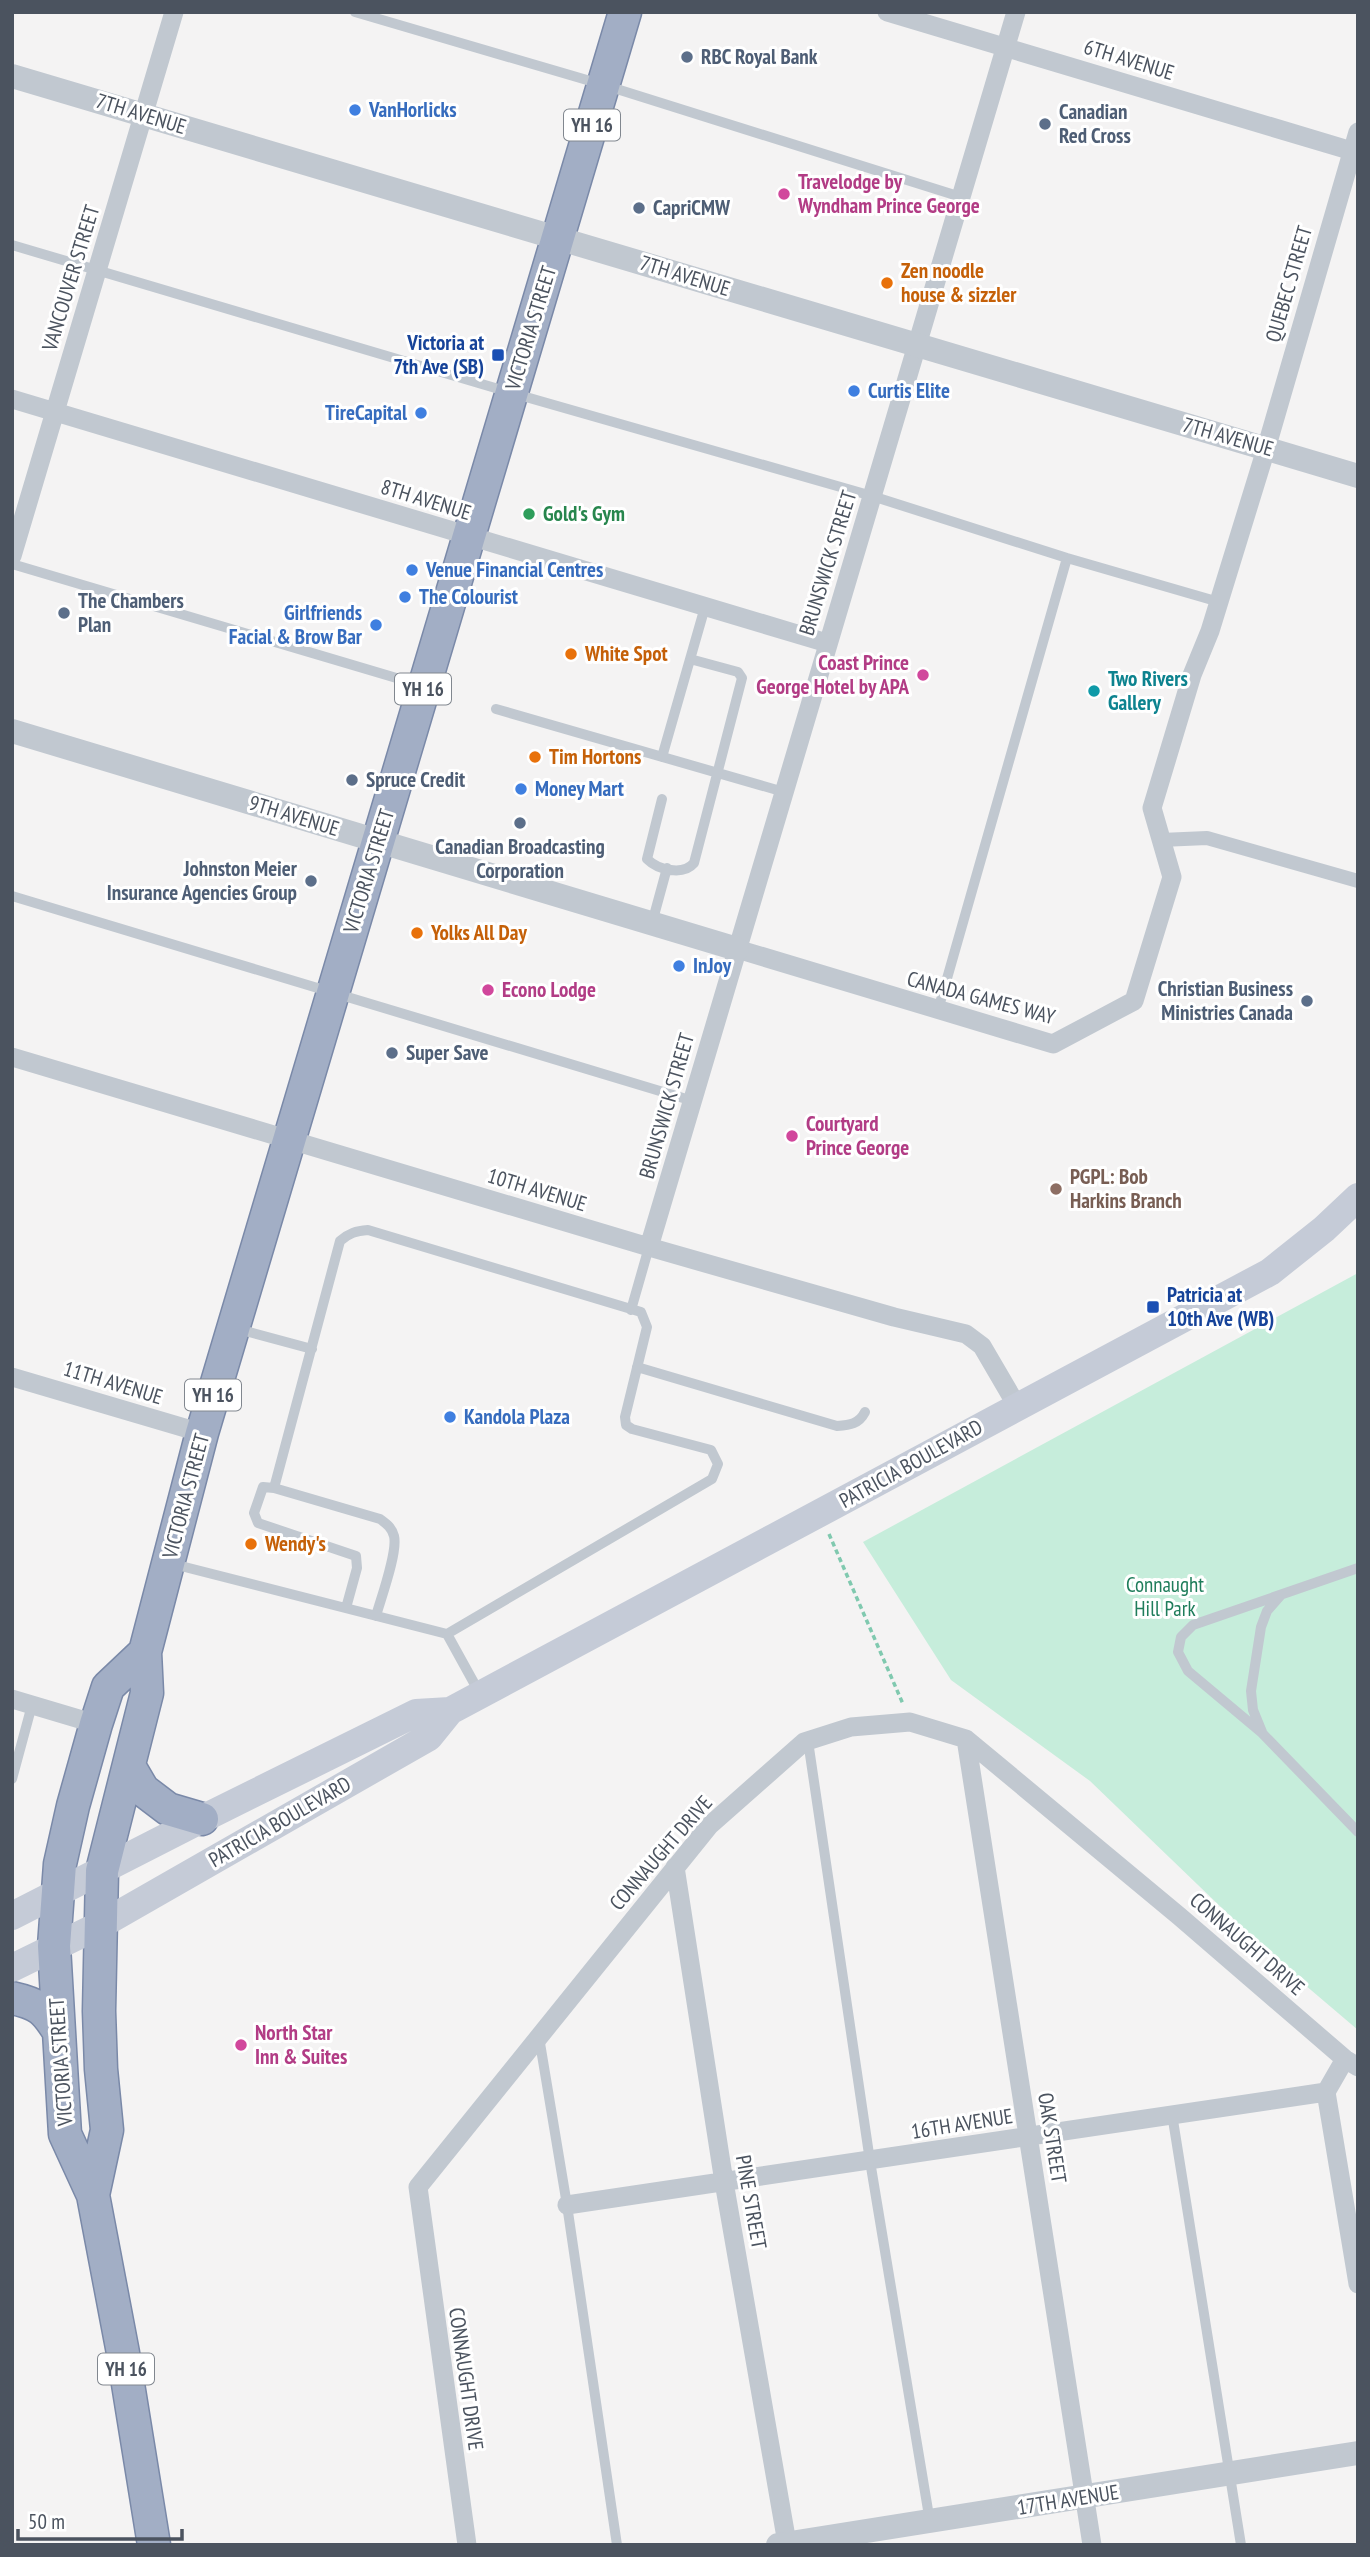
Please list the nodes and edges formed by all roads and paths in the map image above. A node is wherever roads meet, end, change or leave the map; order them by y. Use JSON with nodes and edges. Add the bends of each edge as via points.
{"nodes":[{"id":1,"x":174,"y":12,"type":"edge"},
{"id":2,"x":355,"y":12,"type":"edge"},
{"id":3,"x":625,"y":12,"type":"edge"},
{"id":4,"x":887,"y":12,"type":"edge"},
{"id":5,"x":1016,"y":12,"type":"edge"},
{"id":6,"x":1006,"y":47,"type":"junction"},
{"id":7,"x":12,"y":76,"type":"edge"},
{"id":8,"x":604,"y":85,"type":"junction"},
{"id":9,"x":143,"y":115,"type":"junction"},
{"id":10,"x":1356,"y":145,"type":"edge"},
{"id":11,"x":961,"y":197,"type":"junction"},
{"id":12,"x":558,"y":238,"type":"junction"},
{"id":13,"x":12,"y":244,"type":"edge"},
{"id":14,"x":97,"y":270,"type":"junction"},
{"id":15,"x":917,"y":346,"type":"junction"},
{"id":16,"x":512,"y":393,"type":"junction"},
{"id":17,"x":12,"y":399,"type":"edge"},
{"id":18,"x":55,"y":412,"type":"junction"},
{"id":19,"x":1266,"y":449,"type":"junction"},
{"id":20,"x":1358,"y":475,"type":"edge"},
{"id":21,"x":872,"y":496,"type":"junction"},
{"id":22,"x":469,"y":536,"type":"junction"},
{"id":23,"x":12,"y":556,"type":"edge"},
{"id":24,"x":1068,"y":558,"type":"junction"},
{"id":25,"x":12,"y":564,"type":"edge"},
{"id":26,"x":1219,"y":602,"type":"junction"},
{"id":27,"x":705,"y":607,"type":"junction"},
{"id":28,"x":827,"y":643,"type":"junction"},
{"id":29,"x":690,"y":659,"type":"junction"},
{"id":30,"x":424,"y":686,"type":"junction"},
{"id":31,"x":496,"y":709,"type":"dead end"},
{"id":32,"x":12,"y":731,"type":"edge"},
{"id":33,"x":662,"y":757,"type":"junction"},
{"id":34,"x":717,"y":773,"type":"junction"},
{"id":35,"x":783,"y":792,"type":"junction"},
{"id":36,"x":662,"y":799,"type":"dead end"},
{"id":37,"x":1161,"y":840,"type":"junction"},
{"id":38,"x":378,"y":842,"type":"junction"},
{"id":39,"x":667,"y":868,"type":"junction"},
{"id":40,"x":1358,"y":881,"type":"edge"},
{"id":41,"x":12,"y":896,"type":"edge"},
{"id":42,"x":652,"y":923,"type":"junction"},
{"id":43,"x":737,"y":949,"type":"junction"},
{"id":44,"x":332,"y":994,"type":"junction"},
{"id":45,"x":938,"y":1011,"type":"junction"},
{"id":46,"x":12,"y":1057,"type":"edge"},
{"id":47,"x":693,"y":1101,"type":"junction"},
{"id":48,"x":289,"y":1140,"type":"junction"},
{"id":49,"x":1358,"y":1197,"type":"edge"},
{"id":50,"x":649,"y":1247,"type":"junction"},
{"id":51,"x":631,"y":1310,"type":"junction"},
{"id":52,"x":233,"y":1328,"type":"junction"},
{"id":53,"x":312,"y":1349,"type":"junction"},
{"id":54,"x":637,"y":1367,"type":"junction"},
{"id":55,"x":12,"y":1377,"type":"edge"},
{"id":56,"x":1017,"y":1406,"type":"junction"},
{"id":57,"x":865,"y":1412,"type":"dead end"},
{"id":58,"x":202,"y":1433,"type":"junction"},
{"id":59,"x":274,"y":1488,"type":"junction"},
{"id":60,"x":821,"y":1514,"type":"junction"},
{"id":61,"x":168,"y":1563,"type":"junction"},
{"id":62,"x":1358,"y":1568,"type":"edge"},
{"id":63,"x":1283,"y":1593,"type":"junction"},
{"id":64,"x":346,"y":1608,"type":"junction"},
{"id":65,"x":376,"y":1616,"type":"junction"},
{"id":66,"x":447,"y":1634,"type":"junction"},
{"id":67,"x":145,"y":1652,"type":"junction"},
{"id":68,"x":481,"y":1695,"type":"junction"},
{"id":69,"x":12,"y":1699,"type":"edge"},
{"id":70,"x":32,"y":1705,"type":"junction"},
{"id":71,"x":450,"y":1712,"type":"junction"},
{"id":72,"x":911,"y":1722,"type":"junction"},
{"id":73,"x":96,"y":1724,"type":"junction"},
{"id":74,"x":1262,"y":1733,"type":"junction"},
{"id":75,"x":966,"y":1739,"type":"junction"},
{"id":76,"x":808,"y":1741,"type":"junction"},
{"id":77,"x":129,"y":1766,"type":"junction"},
{"id":78,"x":12,"y":1779,"type":"edge"},
{"id":79,"x":202,"y":1819,"type":"junction"},
{"id":80,"x":1358,"y":1832,"type":"edge"},
{"id":81,"x":676,"y":1867,"type":"junction"},
{"id":82,"x":102,"y":1871,"type":"junction"},
{"id":83,"x":56,"y":1892,"type":"junction"},
{"id":84,"x":12,"y":1916,"type":"edge"},
{"id":85,"x":102,"y":1924,"type":"junction"},
{"id":86,"x":54,"y":1946,"type":"junction"},
{"id":87,"x":12,"y":1968,"type":"edge"},
{"id":88,"x":12,"y":1998,"type":"edge"},
{"id":89,"x":59,"y":2032,"type":"junction"},
{"id":90,"x":539,"y":2037,"type":"junction"},
{"id":91,"x":1351,"y":2063,"type":"edge"},
{"id":92,"x":1326,"y":2092,"type":"junction"},
{"id":93,"x":1172,"y":2113,"type":"junction"},
{"id":94,"x":1028,"y":2137,"type":"junction"},
{"id":95,"x":870,"y":2161,"type":"junction"},
{"id":96,"x":724,"y":2182,"type":"junction"},
{"id":97,"x":93,"y":2195,"type":"junction"},
{"id":98,"x":567,"y":2205,"type":"junction"},
{"id":99,"x":1358,"y":2284,"type":"edge"},
{"id":100,"x":1358,"y":2453,"type":"edge"},
{"id":101,"x":1230,"y":2473,"type":"junction"},
{"id":102,"x":1085,"y":2497,"type":"junction"},
{"id":103,"x":930,"y":2522,"type":"junction"},
{"id":104,"x":783,"y":2544,"type":"edge"},
{"id":105,"x":154,"y":2545,"type":"edge"},
{"id":106,"x":467,"y":2545,"type":"edge"},
{"id":107,"x":617,"y":2545,"type":"edge"},
{"id":108,"x":1092,"y":2545,"type":"edge"},
{"id":109,"x":1241,"y":2545,"type":"edge"}],
"edges":[{"from":1,"to":9,"type":"street","name":"VANCOUVER STREET"},
{"from":2,"to":8,"type":"lane"},
{"from":3,"to":8,"type":"highway","name":"VICTORIA STREET","number":"YH 16"},
{"from":4,"to":6,"type":"street","name":"6TH AVENUE"},
{"from":5,"to":6,"type":"street","name":"BRUNSWICK STREET"},
{"from":6,"to":10,"type":"street","name":"6TH AVENUE"},
{"from":6,"to":11,"type":"street","name":"BRUNSWICK STREET"},
{"from":7,"to":9,"type":"street","name":"7TH AVENUE"},
{"from":8,"to":11,"type":"lane"},
{"from":8,"to":12,"type":"highway","name":"VICTORIA STREET","number":"YH 16"},
{"from":9,"to":12,"type":"street","name":"7TH AVENUE"},
{"from":9,"to":14,"type":"street","name":"VANCOUVER STREET"},
{"from":10,"to":19,"type":"street","name":"QUEBEC STREET"},
{"from":11,"to":15,"type":"street","name":"BRUNSWICK STREET"},
{"from":12,"to":15,"type":"street","name":"7TH AVENUE"},
{"from":12,"to":16,"type":"highway","name":"VICTORIA STREET","number":"YH 16"},
{"from":13,"to":14,"type":"lane"},
{"from":14,"to":16,"type":"lane"},
{"from":14,"to":18,"type":"street","name":"VANCOUVER STREET"},
{"from":15,"to":19,"type":"street","name":"7TH AVENUE"},
{"from":15,"to":21,"type":"street","name":"BRUNSWICK STREET"},
{"from":16,"to":21,"type":"lane"},
{"from":16,"to":22,"type":"highway","name":"VICTORIA STREET","number":"YH 16"},
{"from":17,"to":18,"type":"street","name":"8TH AVENUE"},
{"from":18,"to":22,"type":"street","name":"8TH AVENUE"},
{"from":18,"to":23,"type":"street","name":"VANCOUVER STREET"},
{"from":19,"to":20,"type":"street","name":"7TH AVENUE"},
{"from":19,"to":26,"type":"street","name":"CANADA GAMES WAY"},
{"from":21,"to":24,"type":"lane"},
{"from":21,"to":28,"type":"street","name":"BRUNSWICK STREET"},
{"from":22,"to":27,"type":"street","name":"8TH AVENUE"},
{"from":22,"to":30,"type":"highway","name":"VICTORIA STREET","number":"YH 16"},
{"from":24,"to":26,"type":"lane"},
{"from":24,"to":45,"type":"lane"},
{"from":25,"to":30,"type":"lane"},
{"from":26,"to":37,"type":"street","name":"CANADA GAMES WAY","via":[[1152,808]]},
{"from":27,"to":28,"type":"street","name":"8TH AVENUE"},
{"from":27,"to":29,"type":"lane"},
{"from":28,"to":35,"type":"street","name":"BRUNSWICK STREET"},
{"from":29,"to":33,"type":"lane"},
{"from":29,"to":34,"type":"lane","via":[[742,678]]},
{"from":30,"to":38,"type":"highway","name":"VICTORIA STREET","number":"YH 16"},
{"from":31,"to":33,"type":"lane"},
{"from":32,"to":38,"type":"street","name":"9TH AVENUE"},
{"from":33,"to":34,"type":"lane"},
{"from":34,"to":35,"type":"lane"},
{"from":34,"to":39,"type":"lane","via":[[694,863],[680,871]]},
{"from":35,"to":43,"type":"street","name":"BRUNSWICK STREET"},
{"from":36,"to":39,"type":"lane","via":[[647,859]]},
{"from":37,"to":40,"type":"street","via":[[1207,838]]},
{"from":37,"to":45,"type":"street","name":"CANADA GAMES WAY","via":[[1172,877],[1134,1001],[1053,1045]]},
{"from":38,"to":42,"type":"street","name":"9TH AVENUE"},
{"from":38,"to":44,"type":"highway","name":"VICTORIA STREET","number":"YH 16"},
{"from":39,"to":42,"type":"lane"},
{"from":41,"to":44,"type":"lane"},
{"from":42,"to":43,"type":"street","name":"9TH AVENUE"},
{"from":43,"to":45,"type":"street","name":"CANADA GAMES WAY"},
{"from":43,"to":47,"type":"street","name":"BRUNSWICK STREET"},
{"from":44,"to":47,"type":"lane"},
{"from":44,"to":48,"type":"highway","name":"VICTORIA STREET","number":"YH 16"},
{"from":46,"to":48,"type":"street","name":"10TH AVENUE"},
{"from":47,"to":50,"type":"street","name":"BRUNSWICK STREET"},
{"from":48,"to":50,"type":"street","name":"10TH AVENUE"},
{"from":48,"to":52,"type":"highway","name":"VICTORIA STREET","number":"YH 16"},
{"from":49,"to":56,"type":"main road","name":"PATRICIA BOULEVARD","via":[[1270,1272]]},
{"from":50,"to":51,"type":"lane"},
{"from":50,"to":56,"type":"street","name":"10TH AVENUE","via":[[966,1334],[982,1346]]},
{"from":51,"to":53,"type":"lane","via":[[368,1230],[356,1231],[340,1241]]},
{"from":51,"to":54,"type":"lane","via":[[641,1312],[647,1327]]},
{"from":52,"to":53,"type":"lane"},
{"from":52,"to":58,"type":"highway","name":"VICTORIA STREET","number":"YH 16"},
{"from":53,"to":59,"type":"lane"},
{"from":54,"to":57,"type":"lane","via":[[837,1426],[856,1423]]},
{"from":54,"to":66,"type":"lane","via":[[626,1425],[711,1450],[718,1464],[712,1479]]},
{"from":55,"to":58,"type":"street","name":"11TH AVENUE"},
{"from":56,"to":60,"type":"main road","name":"PATRICIA BOULEVARD"},
{"from":58,"to":61,"type":"highway","name":"VICTORIA STREET","number":"YH 16"},
{"from":59,"to":64,"type":"lane","via":[[261,1490],[254,1513],[258,1523],[356,1556]]},
{"from":59,"to":65,"type":"lane","via":[[389,1525],[395,1546]]},
{"from":60,"to":68,"type":"main road","name":"PATRICIA BOULEVARD"},
{"from":60,"to":72,"type":"path"},
{"from":61,"to":64,"type":"lane"},
{"from":61,"to":67,"type":"highway","name":"VICTORIA STREET","number":"YH 16"},
{"from":62,"to":63,"type":"lane"},
{"from":63,"to":74,"type":"lane","via":[[1267,1611],[1261,1627],[1251,1690]]},
{"from":63,"to":74,"type":"lane","via":[[1193,1625],[1181,1637],[1178,1652],[1196,1679]]},
{"from":64,"to":65,"type":"lane"},
{"from":65,"to":66,"type":"lane"},
{"from":66,"to":68,"type":"lane"},
{"from":67,"to":73,"type":"highway","name":"VICTORIA STREET","number":"YH 16","via":[[108,1687]]},
{"from":67,"to":77,"type":"highway","name":"VICTORIA STREET","number":"YH 16","via":[[147,1693]]},
{"from":68,"to":71,"type":"main road","name":"PATRICIA BOULEVARD"},
{"from":69,"to":70,"type":"street"},
{"from":70,"to":73,"type":"street"},
{"from":70,"to":78,"type":"lane"},
{"from":71,"to":79,"type":"main road","name":"PATRICIA BOULEVARD","via":[[416,1713]]},
{"from":71,"to":85,"type":"main road","name":"PATRICIA BOULEVARD","via":[[429,1737]]},
{"from":72,"to":75,"type":"street","name":"CONNAUGHT DRIVE"},
{"from":72,"to":76,"type":"street","name":"CONNAUGHT DRIVE","via":[[851,1727]]},
{"from":73,"to":83,"type":"highway","name":"VICTORIA STREET","number":"YH 16"},
{"from":74,"to":80,"type":"lane"},
{"from":75,"to":91,"type":"street","name":"CONNAUGHT DRIVE"},
{"from":75,"to":94,"type":"street","name":"OAK STREET"},
{"from":76,"to":81,"type":"street","name":"CONNAUGHT DRIVE","via":[[709,1825]]},
{"from":76,"to":95,"type":"lane"},
{"from":77,"to":79,"type":"highway","via":[[143,1790],[168,1809]]},
{"from":77,"to":82,"type":"highway","name":"VICTORIA STREET","number":"YH 16"},
{"from":79,"to":82,"type":"main road","name":"PATRICIA BOULEVARD"},
{"from":81,"to":90,"type":"street","name":"CONNAUGHT DRIVE"},
{"from":81,"to":96,"type":"street","name":"PINE STREET"},
{"from":82,"to":83,"type":"main road","name":"PATRICIA BOULEVARD"},
{"from":82,"to":85,"type":"highway","name":"VICTORIA STREET","number":"YH 16"},
{"from":83,"to":84,"type":"main road","name":"PATRICIA BOULEVARD"},
{"from":83,"to":86,"type":"highway","name":"VICTORIA STREET","number":"YH 16"},
{"from":85,"to":86,"type":"main road","name":"PATRICIA BOULEVARD"},
{"from":85,"to":97,"type":"highway","name":"VICTORIA STREET","number":"YH 16","via":[[99,2011],[107,2130]]},
{"from":86,"to":87,"type":"main road","name":"PATRICIA BOULEVARD"},
{"from":86,"to":89,"type":"highway","name":"VICTORIA STREET","number":"YH 16"},
{"from":88,"to":89,"type":"highway","via":[[47,2012]]},
{"from":89,"to":97,"type":"highway","name":"VICTORIA STREET","number":"YH 16","via":[[65,2134]]},
{"from":90,"to":98,"type":"lane"},
{"from":90,"to":106,"type":"street","name":"CONNAUGHT DRIVE","via":[[418,2187]]},
{"from":91,"to":92,"type":"street"},
{"from":92,"to":93,"type":"street","name":"16TH AVENUE"},
{"from":92,"to":99,"type":"street"},
{"from":93,"to":94,"type":"street","name":"16TH AVENUE"},
{"from":93,"to":101,"type":"lane"},
{"from":94,"to":95,"type":"street","name":"16TH AVENUE"},
{"from":94,"to":102,"type":"street","name":"OAK STREET"},
{"from":95,"to":96,"type":"street","name":"16TH AVENUE"},
{"from":95,"to":103,"type":"lane"},
{"from":96,"to":98,"type":"street","name":"16TH AVENUE"},
{"from":96,"to":104,"type":"street","name":"PINE STREET"},
{"from":97,"to":105,"type":"highway","name":"VICTORIA STREET","number":"YH 16"},
{"from":98,"to":107,"type":"lane"},
{"from":100,"to":101,"type":"street","name":"17TH AVENUE"},
{"from":101,"to":102,"type":"street","name":"17TH AVENUE"},
{"from":101,"to":109,"type":"lane"},
{"from":102,"to":103,"type":"street","name":"17TH AVENUE"},
{"from":102,"to":108,"type":"street","name":"OAK STREET"},
{"from":103,"to":104,"type":"street","name":"17TH AVENUE"}]}
